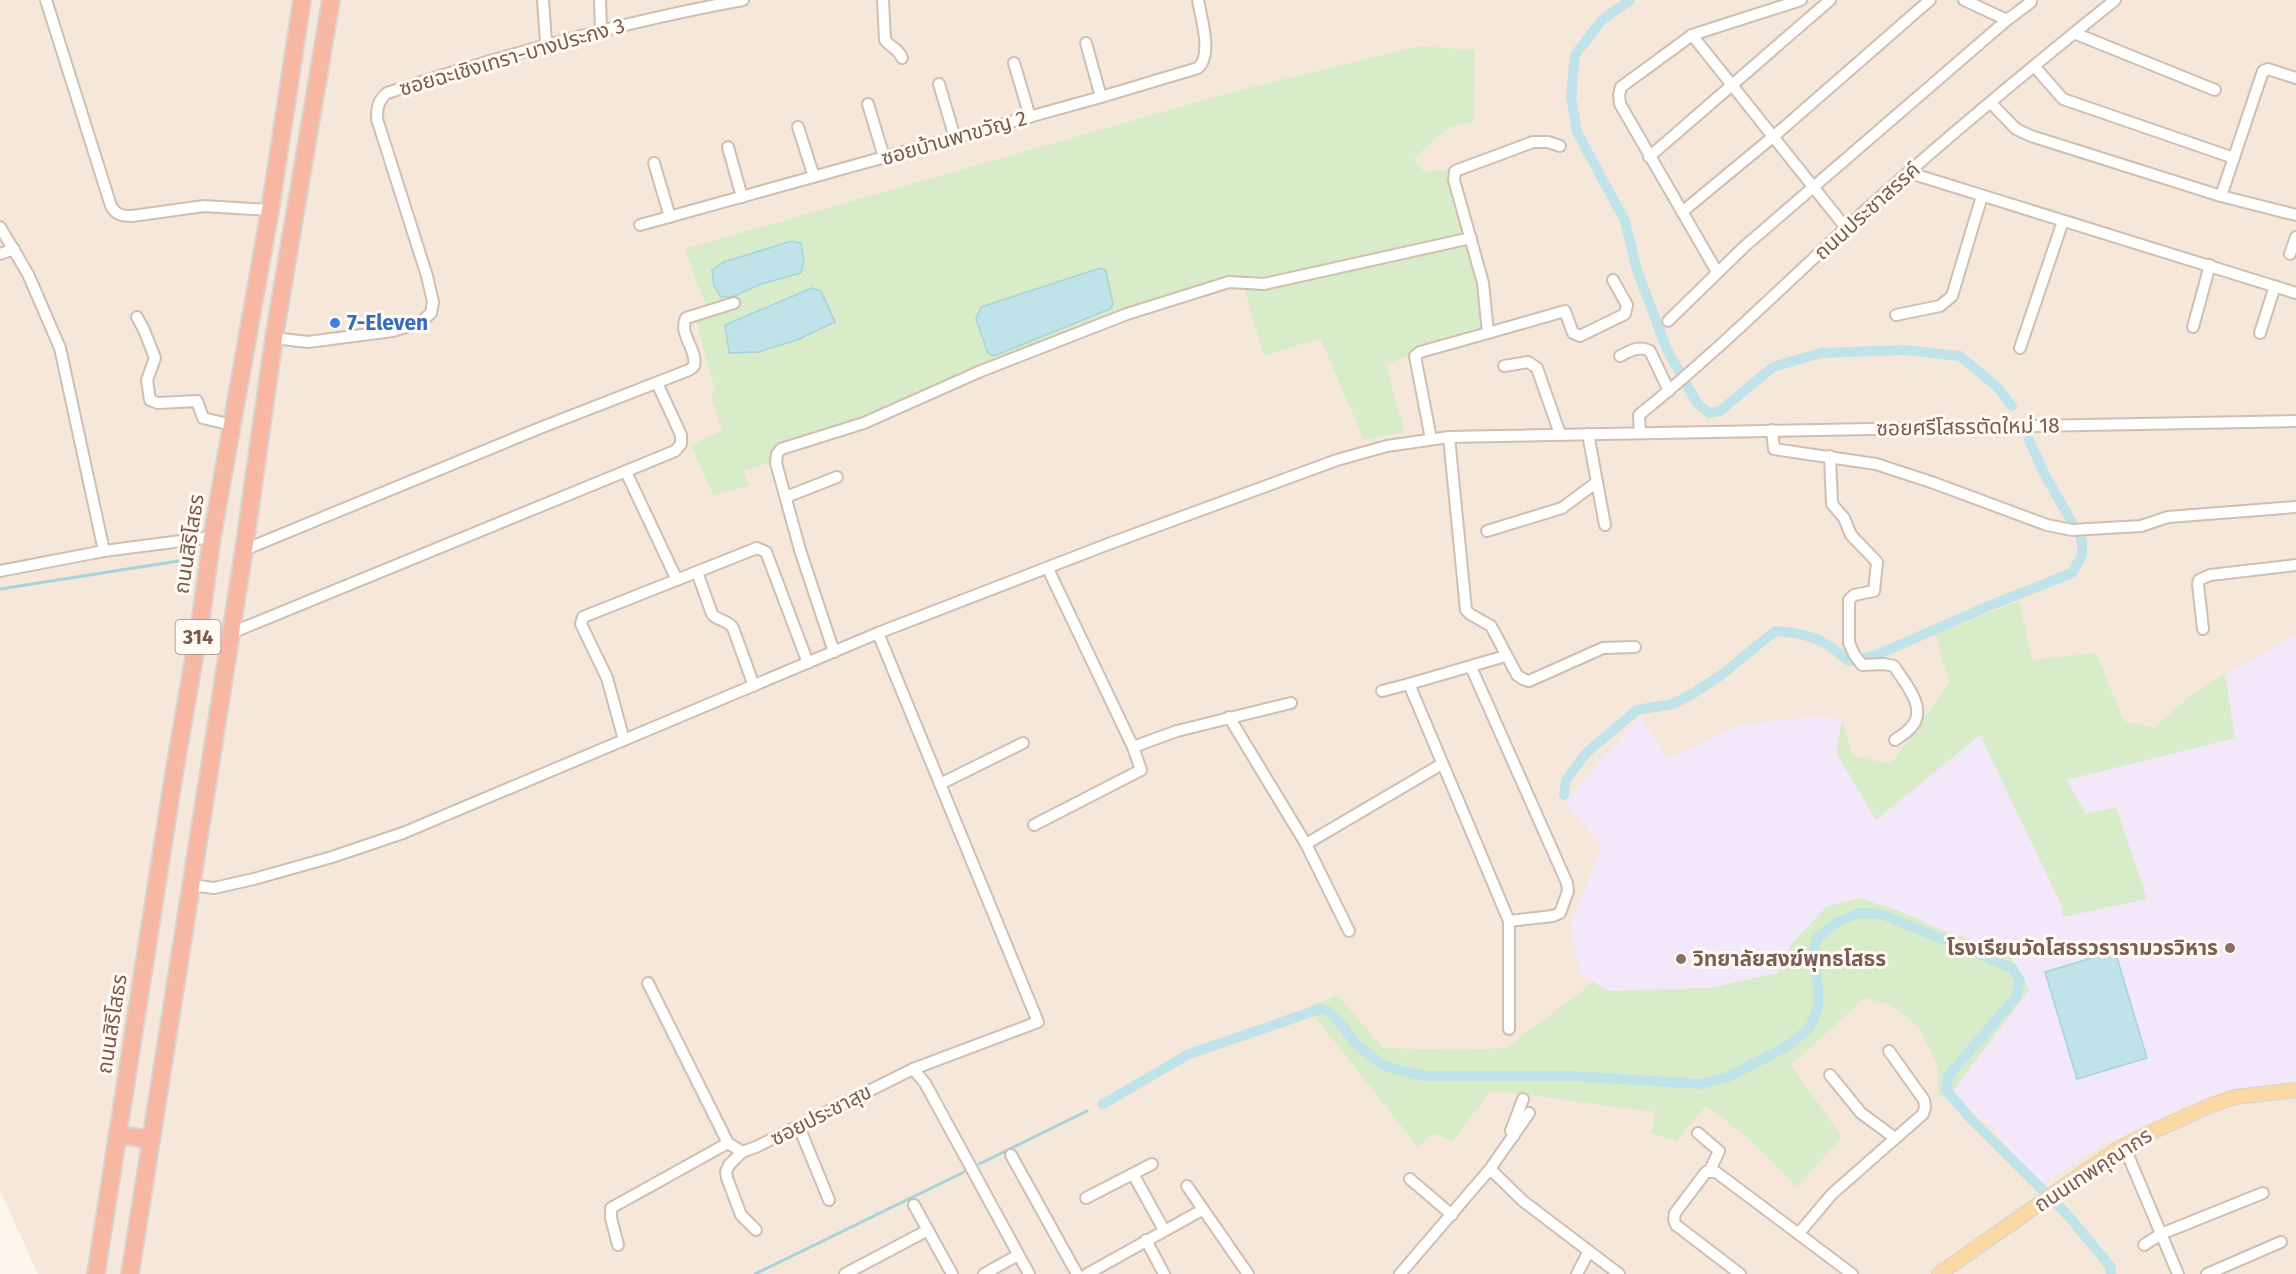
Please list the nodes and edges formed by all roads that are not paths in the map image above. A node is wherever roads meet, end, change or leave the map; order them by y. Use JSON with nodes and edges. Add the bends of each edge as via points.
{"nodes":[{"id":1,"x":46,"y":0,"type":"edge"},
{"id":2,"x":302,"y":0,"type":"edge"},
{"id":3,"x":331,"y":0,"type":"edge"},
{"id":4,"x":543,"y":0,"type":"edge"},
{"id":5,"x":600,"y":0,"type":"edge"},
{"id":6,"x":743,"y":0,"type":"edge"},
{"id":7,"x":883,"y":0,"type":"edge"},
{"id":8,"x":1198,"y":0,"type":"edge"},
{"id":9,"x":1801,"y":0,"type":"edge"},
{"id":10,"x":1830,"y":0,"type":"edge"},
{"id":11,"x":1930,"y":0,"type":"edge"},
{"id":12,"x":1964,"y":0,"type":"edge"},
{"id":13,"x":2115,"y":0,"type":"edge"},
{"id":14,"x":2031,"y":2,"type":"dead end"},
{"id":15,"x":2007,"y":20,"type":"junction"},
{"id":16,"x":601,"y":29,"type":"junction"},
{"id":17,"x":2074,"y":33,"type":"junction"},
{"id":18,"x":1692,"y":35,"type":"junction"},
{"id":19,"x":546,"y":44,"type":"junction"},
{"id":20,"x":1086,"y":44,"type":"dead end"},
{"id":21,"x":902,"y":58,"type":"dead end"},
{"id":22,"x":1014,"y":63,"type":"dead end"},
{"id":23,"x":2035,"y":67,"type":"junction"},
{"id":24,"x":2296,"y":78,"type":"edge"},
{"id":25,"x":939,"y":84,"type":"dead end"},
{"id":26,"x":1733,"y":85,"type":"junction"},
{"id":27,"x":2215,"y":90,"type":"dead end"},
{"id":28,"x":1101,"y":97,"type":"junction"},
{"id":29,"x":1991,"y":103,"type":"junction"},
{"id":30,"x":868,"y":104,"type":"dead end"},
{"id":31,"x":1030,"y":117,"type":"junction"},
{"id":32,"x":798,"y":127,"type":"dead end"},
{"id":33,"x":1774,"y":136,"type":"junction"},
{"id":34,"x":955,"y":138,"type":"junction"},
{"id":35,"x":1560,"y":146,"type":"dead end"},
{"id":36,"x":728,"y":147,"type":"dead end"},
{"id":37,"x":1649,"y":157,"type":"junction"},
{"id":38,"x":884,"y":158,"type":"junction"},
{"id":39,"x":2234,"y":158,"type":"junction"},
{"id":40,"x":654,"y":163,"type":"dead end"},
{"id":41,"x":1910,"y":173,"type":"junction"},
{"id":42,"x":814,"y":177,"type":"junction"},
{"id":43,"x":1814,"y":186,"type":"junction"},
{"id":44,"x":1982,"y":196,"type":"junction"},
{"id":45,"x":2221,"y":196,"type":"junction"},
{"id":46,"x":742,"y":197,"type":"junction"},
{"id":47,"x":270,"y":210,"type":"junction"},
{"id":48,"x":1682,"y":212,"type":"junction"},
{"id":49,"x":2296,"y":215,"type":"edge"},
{"id":50,"x":670,"y":217,"type":"junction"},
{"id":51,"x":2063,"y":221,"type":"junction"},
{"id":52,"x":640,"y":225,"type":"dead end"},
{"id":53,"x":0,"y":227,"type":"edge"},
{"id":54,"x":1846,"y":228,"type":"junction"},
{"id":55,"x":2296,"y":237,"type":"edge"},
{"id":56,"x":1471,"y":238,"type":"junction"},
{"id":57,"x":14,"y":249,"type":"junction"},
{"id":58,"x":0,"y":254,"type":"edge"},
{"id":59,"x":2290,"y":254,"type":"dead end"},
{"id":60,"x":2210,"y":265,"type":"junction"},
{"id":61,"x":1717,"y":272,"type":"junction"},
{"id":62,"x":1613,"y":280,"type":"dead end"},
{"id":63,"x":2275,"y":286,"type":"junction"},
{"id":64,"x":2296,"y":293,"type":"edge"},
{"id":65,"x":734,"y":303,"type":"dead end"},
{"id":66,"x":1896,"y":315,"type":"dead end"},
{"id":67,"x":137,"y":317,"type":"dead end"},
{"id":68,"x":1668,"y":321,"type":"dead end"},
{"id":69,"x":2193,"y":327,"type":"dead end"},
{"id":70,"x":1488,"y":333,"type":"junction"},
{"id":71,"x":2260,"y":333,"type":"dead end"},
{"id":72,"x":274,"y":338,"type":"junction"},
{"id":73,"x":2020,"y":348,"type":"dead end"},
{"id":74,"x":1620,"y":356,"type":"dead end"},
{"id":75,"x":1504,"y":366,"type":"dead end"},
{"id":76,"x":657,"y":383,"type":"junction"},
{"id":77,"x":1671,"y":389,"type":"junction"},
{"id":78,"x":2296,"y":421,"type":"edge"},
{"id":79,"x":232,"y":425,"type":"junction"},
{"id":80,"x":1772,"y":430,"type":"junction"},
{"id":81,"x":1640,"y":433,"type":"junction"},
{"id":82,"x":1560,"y":434,"type":"junction"},
{"id":83,"x":1587,"y":434,"type":"junction"},
{"id":84,"x":1449,"y":437,"type":"junction"},
{"id":85,"x":1431,"y":439,"type":"junction"},
{"id":86,"x":1830,"y":456,"type":"junction"},
{"id":87,"x":626,"y":472,"type":"junction"},
{"id":88,"x":837,"y":477,"type":"dead end"},
{"id":89,"x":1597,"y":482,"type":"junction"},
{"id":90,"x":786,"y":497,"type":"junction"},
{"id":91,"x":2296,"y":507,"type":"edge"},
{"id":92,"x":1605,"y":525,"type":"dead end"},
{"id":93,"x":1487,"y":531,"type":"dead end"},
{"id":94,"x":212,"y":537,"type":"junction"},
{"id":95,"x":244,"y":550,"type":"junction"},
{"id":96,"x":105,"y":551,"type":"junction"},
{"id":97,"x":2296,"y":564,"type":"edge"},
{"id":98,"x":1048,"y":569,"type":"junction"},
{"id":99,"x":0,"y":571,"type":"edge"},
{"id":100,"x":697,"y":572,"type":"junction"},
{"id":101,"x":677,"y":580,"type":"junction"},
{"id":102,"x":2203,"y":629,"type":"dead end"},
{"id":103,"x":231,"y":633,"type":"junction"},
{"id":104,"x":878,"y":633,"type":"junction"},
{"id":105,"x":1635,"y":647,"type":"dead end"},
{"id":106,"x":834,"y":652,"type":"junction"},
{"id":107,"x":1502,"y":657,"type":"dead end"},
{"id":108,"x":808,"y":663,"type":"junction"},
{"id":109,"x":1470,"y":668,"type":"junction"},
{"id":110,"x":1409,"y":684,"type":"junction"},
{"id":111,"x":754,"y":686,"type":"junction"},
{"id":112,"x":1382,"y":691,"type":"dead end"},
{"id":113,"x":1290,"y":703,"type":"dead end"},
{"id":114,"x":1229,"y":717,"type":"junction"},
{"id":115,"x":624,"y":740,"type":"junction"},
{"id":116,"x":1895,"y":740,"type":"dead end"},
{"id":117,"x":1023,"y":743,"type":"dead end"},
{"id":118,"x":1133,"y":747,"type":"junction"},
{"id":119,"x":1442,"y":764,"type":"junction"},
{"id":120,"x":940,"y":784,"type":"junction"},
{"id":121,"x":1034,"y":825,"type":"dead end"},
{"id":122,"x":1306,"y":844,"type":"junction"},
{"id":123,"x":190,"y":885,"type":"junction"},
{"id":124,"x":1509,"y":921,"type":"junction"},
{"id":125,"x":1349,"y":931,"type":"dead end"},
{"id":126,"x":648,"y":983,"type":"dead end"},
{"id":127,"x":1509,"y":1029,"type":"dead end"},
{"id":128,"x":1889,"y":1051,"type":"dead end"},
{"id":129,"x":913,"y":1069,"type":"junction"},
{"id":130,"x":1830,"y":1075,"type":"dead end"},
{"id":131,"x":2296,"y":1090,"type":"edge"},
{"id":132,"x":1523,"y":1099,"type":"dead end"},
{"id":133,"x":1529,"y":1113,"type":"dead end"},
{"id":134,"x":799,"y":1127,"type":"junction"},
{"id":135,"x":1698,"y":1133,"type":"dead end"},
{"id":136,"x":117,"y":1135,"type":"junction"},
{"id":137,"x":1514,"y":1136,"type":"junction"},
{"id":138,"x":1895,"y":1138,"type":"junction"},
{"id":139,"x":150,"y":1139,"type":"junction"},
{"id":140,"x":728,"y":1143,"type":"junction"},
{"id":141,"x":2124,"y":1146,"type":"junction"},
{"id":142,"x":742,"y":1152,"type":"junction"},
{"id":143,"x":1011,"y":1155,"type":"dead end"},
{"id":144,"x":1152,"y":1164,"type":"dead end"},
{"id":145,"x":1490,"y":1169,"type":"junction"},
{"id":146,"x":1710,"y":1170,"type":"junction"},
{"id":147,"x":1133,"y":1174,"type":"junction"},
{"id":148,"x":1410,"y":1179,"type":"dead end"},
{"id":149,"x":1187,"y":1186,"type":"dead end"},
{"id":150,"x":2264,"y":1193,"type":"dead end"},
{"id":151,"x":1086,"y":1198,"type":"dead end"},
{"id":152,"x":830,"y":1200,"type":"dead end"},
{"id":153,"x":914,"y":1205,"type":"dead end"},
{"id":154,"x":1202,"y":1210,"type":"junction"},
{"id":155,"x":1452,"y":1215,"type":"junction"},
{"id":156,"x":756,"y":1230,"type":"dead end"},
{"id":157,"x":928,"y":1230,"type":"junction"},
{"id":158,"x":1164,"y":1230,"type":"junction"},
{"id":159,"x":1799,"y":1233,"type":"junction"},
{"id":160,"x":2161,"y":1234,"type":"junction"},
{"id":161,"x":1146,"y":1240,"type":"junction"},
{"id":162,"x":2281,"y":1242,"type":"dead end"},
{"id":163,"x":618,"y":1245,"type":"dead end"},
{"id":164,"x":2144,"y":1245,"type":"dead end"},
{"id":165,"x":1589,"y":1251,"type":"junction"},
{"id":166,"x":1018,"y":1255,"type":"junction"},
{"id":167,"x":1106,"y":1263,"type":"junction"},
{"id":168,"x":96,"y":1274,"type":"edge"},
{"id":169,"x":130,"y":1274,"type":"edge"},
{"id":170,"x":844,"y":1274,"type":"edge"},
{"id":171,"x":952,"y":1274,"type":"edge"},
{"id":172,"x":984,"y":1274,"type":"edge"},
{"id":173,"x":1029,"y":1274,"type":"edge"},
{"id":174,"x":1077,"y":1274,"type":"edge"},
{"id":175,"x":1087,"y":1274,"type":"edge"},
{"id":176,"x":1111,"y":1274,"type":"edge"},
{"id":177,"x":1164,"y":1274,"type":"edge"},
{"id":178,"x":1248,"y":1274,"type":"edge"},
{"id":179,"x":1400,"y":1274,"type":"edge"},
{"id":180,"x":1577,"y":1274,"type":"edge"},
{"id":181,"x":1619,"y":1274,"type":"edge"},
{"id":182,"x":1740,"y":1274,"type":"edge"},
{"id":183,"x":1852,"y":1274,"type":"edge"},
{"id":184,"x":1939,"y":1274,"type":"edge"},
{"id":185,"x":2178,"y":1274,"type":"edge"},
{"id":186,"x":2207,"y":1274,"type":"edge"}],
"edges":[{"from":1,"to":47,"type":"street","via":[[115,212],[132,216],[204,206]]},
{"from":2,"to":47,"type":"highway","name":"ถนนสิริโสธร","number":"314"},
{"from":3,"to":72,"type":"highway","number":"314"},
{"from":4,"to":19,"type":"street"},
{"from":5,"to":16,"type":"street"},
{"from":6,"to":16,"type":"street","name":"ซอยฉะเชิงเทรา-บางประกง 3"},
{"from":7,"to":21,"type":"street","via":[[885,40],[899,50]]},
{"from":8,"to":28,"type":"street","name":"ซอยบ้านพาขวัญ 2","via":[[1204,63]]},
{"from":9,"to":18,"type":"street"},
{"from":10,"to":26,"type":"street"},
{"from":11,"to":33,"type":"street"},
{"from":12,"to":15,"type":"street"},
{"from":13,"to":17,"type":"street","name":"ถนนประชาสรรค์"},
{"from":14,"to":15,"type":"street"},
{"from":15,"to":43,"type":"street"},
{"from":16,"to":19,"type":"street","name":"ซอยฉะเชิงเทรา-บางประกง 3"},
{"from":17,"to":23,"type":"street","name":"ถนนประชาสรรค์"},
{"from":17,"to":27,"type":"street"},
{"from":18,"to":26,"type":"street"},
{"from":18,"to":37,"type":"street","via":[[1621,87],[1620,104]]},
{"from":19,"to":72,"type":"street","name":"ซอยฉะเชิงเทรา-บางประกง 3","via":[[387,93],[377,106],[377,119],[431,293],[431,313],[421,322],[393,331],[308,342]]},
{"from":20,"to":28,"type":"street"},
{"from":22,"to":31,"type":"street"},
{"from":23,"to":29,"type":"street","name":"ถนนประชาสรรค์"},
{"from":23,"to":39,"type":"street","via":[[2063,99]]},
{"from":24,"to":39,"type":"street","via":[[2263,71]]},
{"from":25,"to":34,"type":"street"},
{"from":26,"to":33,"type":"street"},
{"from":26,"to":37,"type":"street"},
{"from":28,"to":31,"type":"street","name":"ซอยบ้านพาขวัญ 2"},
{"from":29,"to":41,"type":"street","name":"ถนนประชาสรรค์"},
{"from":29,"to":45,"type":"street","via":[[2016,129],[2031,136]]},
{"from":30,"to":38,"type":"street"},
{"from":31,"to":34,"type":"street","name":"ซอยบ้านพาขวัญ 2"},
{"from":32,"to":42,"type":"street"},
{"from":33,"to":43,"type":"street"},
{"from":33,"to":48,"type":"street"},
{"from":34,"to":38,"type":"street","name":"ซอยบ้านพาขวัญ 2"},
{"from":35,"to":56,"type":"street","via":[[1533,142],[1455,171],[1454,180]]},
{"from":36,"to":46,"type":"street"},
{"from":37,"to":48,"type":"street"},
{"from":38,"to":42,"type":"street","name":"ซอยบ้านพาขวัญ 2"},
{"from":39,"to":45,"type":"street"},
{"from":40,"to":50,"type":"street"},
{"from":41,"to":44,"type":"street"},
{"from":41,"to":54,"type":"street","name":"ถนนประชาสรรค์"},
{"from":42,"to":46,"type":"street","name":"ซอยบ้านพาขวัญ 2"},
{"from":43,"to":54,"type":"street"},
{"from":43,"to":61,"type":"street"},
{"from":44,"to":51,"type":"street"},
{"from":44,"to":66,"type":"street","via":[[1952,296],[1940,306]]},
{"from":45,"to":49,"type":"street"},
{"from":46,"to":50,"type":"street","name":"ซอยบ้านพาขวัญ 2"},
{"from":47,"to":79,"type":"highway","name":"ถนนสิริโสธร","number":"314"},
{"from":48,"to":61,"type":"street"},
{"from":50,"to":52,"type":"street","name":"ซอยบ้านพาขวัญ 2"},
{"from":51,"to":60,"type":"street"},
{"from":51,"to":73,"type":"street"},
{"from":53,"to":57,"type":"street"},
{"from":54,"to":77,"type":"street","name":"ถนนประชาสรรค์"},
{"from":55,"to":59,"type":"street"},
{"from":56,"to":70,"type":"street","via":[[1483,283]]},
{"from":56,"to":90,"type":"street","via":[[1264,284],[1229,282],[1127,314],[981,371],[864,423],[781,449],[776,463]]},
{"from":57,"to":58,"type":"street"},
{"from":57,"to":96,"type":"street","via":[[60,348]]},
{"from":60,"to":63,"type":"street"},
{"from":60,"to":69,"type":"street"},
{"from":61,"to":68,"type":"street"},
{"from":62,"to":70,"type":"street","via":[[1626,305],[1625,314],[1580,336],[1573,333],[1565,311]]},
{"from":63,"to":64,"type":"street"},
{"from":63,"to":71,"type":"street"},
{"from":65,"to":76,"type":"street","via":[[686,318],[684,330],[696,359],[694,366]]},
{"from":67,"to":79,"type":"street","via":[[155,358],[147,380],[150,400],[197,401],[203,418]]},
{"from":70,"to":85,"type":"street","via":[[1415,356]]},
{"from":72,"to":95,"type":"highway","number":"314"},
{"from":74,"to":77,"type":"street","via":[[1644,347]]},
{"from":75,"to":82,"type":"street","via":[[1528,362],[1537,368]]},
{"from":76,"to":87,"type":"street","via":[[681,435],[681,444],[675,451]]},
{"from":76,"to":95,"type":"street"},
{"from":77,"to":81,"type":"street","name":"ถนนประชาสรรค์","via":[[1639,415]]},
{"from":78,"to":80,"type":"street","name":"ซอยศรีโสธรตัดใหม่ 18"},
{"from":79,"to":94,"type":"highway","name":"ถนนสิริโสธร","number":"314"},
{"from":80,"to":81,"type":"street","name":"ซอยศรีโสธรตัดใหม่ 18"},
{"from":80,"to":86,"type":"street","via":[[1774,449]]},
{"from":81,"to":83,"type":"street","name":"ซอยศรีโสธรตัดใหม่ 18"},
{"from":82,"to":83,"type":"street","name":"ซอยศรีโสธรตัดใหม่ 18"},
{"from":82,"to":84,"type":"street","name":"ซอยศรีโสธรตัดใหม่ 18"},
{"from":83,"to":89,"type":"street"},
{"from":84,"to":85,"type":"street","name":"ซอยศรีโสธรตัดใหม่ 18"},
{"from":84,"to":105,"type":"street","via":[[1466,610],[1491,626],[1517,675],[1529,681],[1603,648]]},
{"from":85,"to":98,"type":"street","name":"ซอยศรีโสธรตัดใหม่ 18","via":[[1368,450],[1337,460]]},
{"from":86,"to":91,"type":"street","via":[[1903,472],[2047,525],[2072,530],[2141,526],[2168,517]]},
{"from":86,"to":116,"type":"street","via":[[1832,504],[1851,535],[1877,562],[1874,591],[1854,595],[1849,600],[1849,643],[1865,666],[1894,666],[1913,695],[1917,711],[1915,723]]},
{"from":87,"to":101,"type":"street"},
{"from":87,"to":103,"type":"street"},
{"from":88,"to":90,"type":"street"},
{"from":89,"to":92,"type":"street"},
{"from":89,"to":93,"type":"street","via":[[1562,508]]},
{"from":90,"to":106,"type":"street"},
{"from":94,"to":96,"type":"street"},
{"from":94,"to":136,"type":"highway","name":"ถนนสิริโสธร","number":"314"},
{"from":95,"to":103,"type":"highway","number":"314"},
{"from":96,"to":99,"type":"street"},
{"from":97,"to":102,"type":"street","via":[[2203,577],[2198,584]]},
{"from":98,"to":104,"type":"street","name":"ซอยศรีโสธรตัดใหม่ 18"},
{"from":98,"to":118,"type":"street"},
{"from":100,"to":101,"type":"street"},
{"from":100,"to":108,"type":"street","via":[[763,548]]},
{"from":100,"to":111,"type":"street","via":[[714,617],[733,628]]},
{"from":101,"to":115,"type":"street","via":[[581,620],[607,678]]},
{"from":103,"to":123,"type":"highway","number":"314"},
{"from":104,"to":106,"type":"street","name":"ซอยศรีโสธรตัดใหม่ 18"},
{"from":104,"to":120,"type":"street"},
{"from":106,"to":108,"type":"street","name":"ซอยศรีโสธรตัดใหม่ 18"},
{"from":107,"to":109,"type":"street"},
{"from":108,"to":111,"type":"street","name":"ซอยศรีโสธรตัดใหม่ 18"},
{"from":109,"to":110,"type":"street"},
{"from":109,"to":124,"type":"street","via":[[1567,883],[1560,912]]},
{"from":110,"to":112,"type":"street"},
{"from":110,"to":119,"type":"street"},
{"from":111,"to":115,"type":"street","name":"ซอยศรีโสธรตัดใหม่ 18"},
{"from":113,"to":114,"type":"street"},
{"from":114,"to":118,"type":"street"},
{"from":114,"to":122,"type":"street"},
{"from":115,"to":123,"type":"street","name":"ซอยศรีโสธรตัดใหม่ 18","via":[[355,850],[214,888]]},
{"from":117,"to":120,"type":"street"},
{"from":118,"to":121,"type":"street","via":[[1142,767],[1140,772]]},
{"from":119,"to":122,"type":"street"},
{"from":119,"to":124,"type":"street"},
{"from":120,"to":129,"type":"street","name":"ซอยประชาสุข","via":[[1038,1022]]},
{"from":122,"to":125,"type":"street"},
{"from":123,"to":139,"type":"highway","number":"314"},
{"from":124,"to":127,"type":"street"},
{"from":126,"to":140,"type":"street"},
{"from":128,"to":138,"type":"street","via":[[1925,1107],[1923,1114]]},
{"from":129,"to":134,"type":"street","name":"ซอยประชาสุข"},
{"from":129,"to":166,"type":"street","via":[[926,1083]]},
{"from":130,"to":138,"type":"street","via":[[1861,1113]]},
{"from":131,"to":141,"type":"main road","name":"ถนนเทพคุณากร","via":[[2235,1097]]},
{"from":132,"to":137,"type":"street","via":[[1511,1131]]},
{"from":133,"to":137,"type":"street"},
{"from":134,"to":142,"type":"street","name":"ซอยประชาสุข"},
{"from":134,"to":152,"type":"street"},
{"from":135,"to":146,"type":"street","via":[[1719,1151]]},
{"from":136,"to":139,"type":"highway"},
{"from":136,"to":168,"type":"highway","name":"ถนนสิริโสธร","number":"314"},
{"from":137,"to":145,"type":"street"},
{"from":138,"to":159,"type":"street","via":[[1832,1194]]},
{"from":139,"to":169,"type":"highway","number":"314"},
{"from":140,"to":142,"type":"street"},
{"from":140,"to":163,"type":"street","via":[[611,1208]]},
{"from":141,"to":160,"type":"street"},
{"from":141,"to":184,"type":"main road","name":"ถนนเทพคุณากร"},
{"from":142,"to":156,"type":"street","via":[[729,1165],[727,1178],[741,1215]]},
{"from":143,"to":174,"type":"street"},
{"from":144,"to":147,"type":"street"},
{"from":145,"to":155,"type":"street"},
{"from":145,"to":165,"type":"street","via":[[1523,1201]]},
{"from":146,"to":159,"type":"street"},
{"from":146,"to":182,"type":"street","via":[[1674,1220]]},
{"from":147,"to":151,"type":"street"},
{"from":147,"to":158,"type":"street"},
{"from":148,"to":155,"type":"street"},
{"from":149,"to":154,"type":"street"},
{"from":150,"to":160,"type":"street"},
{"from":153,"to":157,"type":"street"},
{"from":154,"to":158,"type":"street"},
{"from":154,"to":178,"type":"street"},
{"from":155,"to":179,"type":"street"},
{"from":157,"to":170,"type":"street"},
{"from":157,"to":171,"type":"street"},
{"from":158,"to":161,"type":"street"},
{"from":159,"to":183,"type":"street"},
{"from":160,"to":164,"type":"street"},
{"from":160,"to":185,"type":"street"},
{"from":161,"to":167,"type":"street"},
{"from":161,"to":177,"type":"street"},
{"from":162,"to":186,"type":"street"},
{"from":165,"to":180,"type":"street"},
{"from":165,"to":181,"type":"street"},
{"from":166,"to":172,"type":"street"},
{"from":166,"to":173,"type":"street"},
{"from":167,"to":175,"type":"street"},
{"from":167,"to":176,"type":"street"}]}
